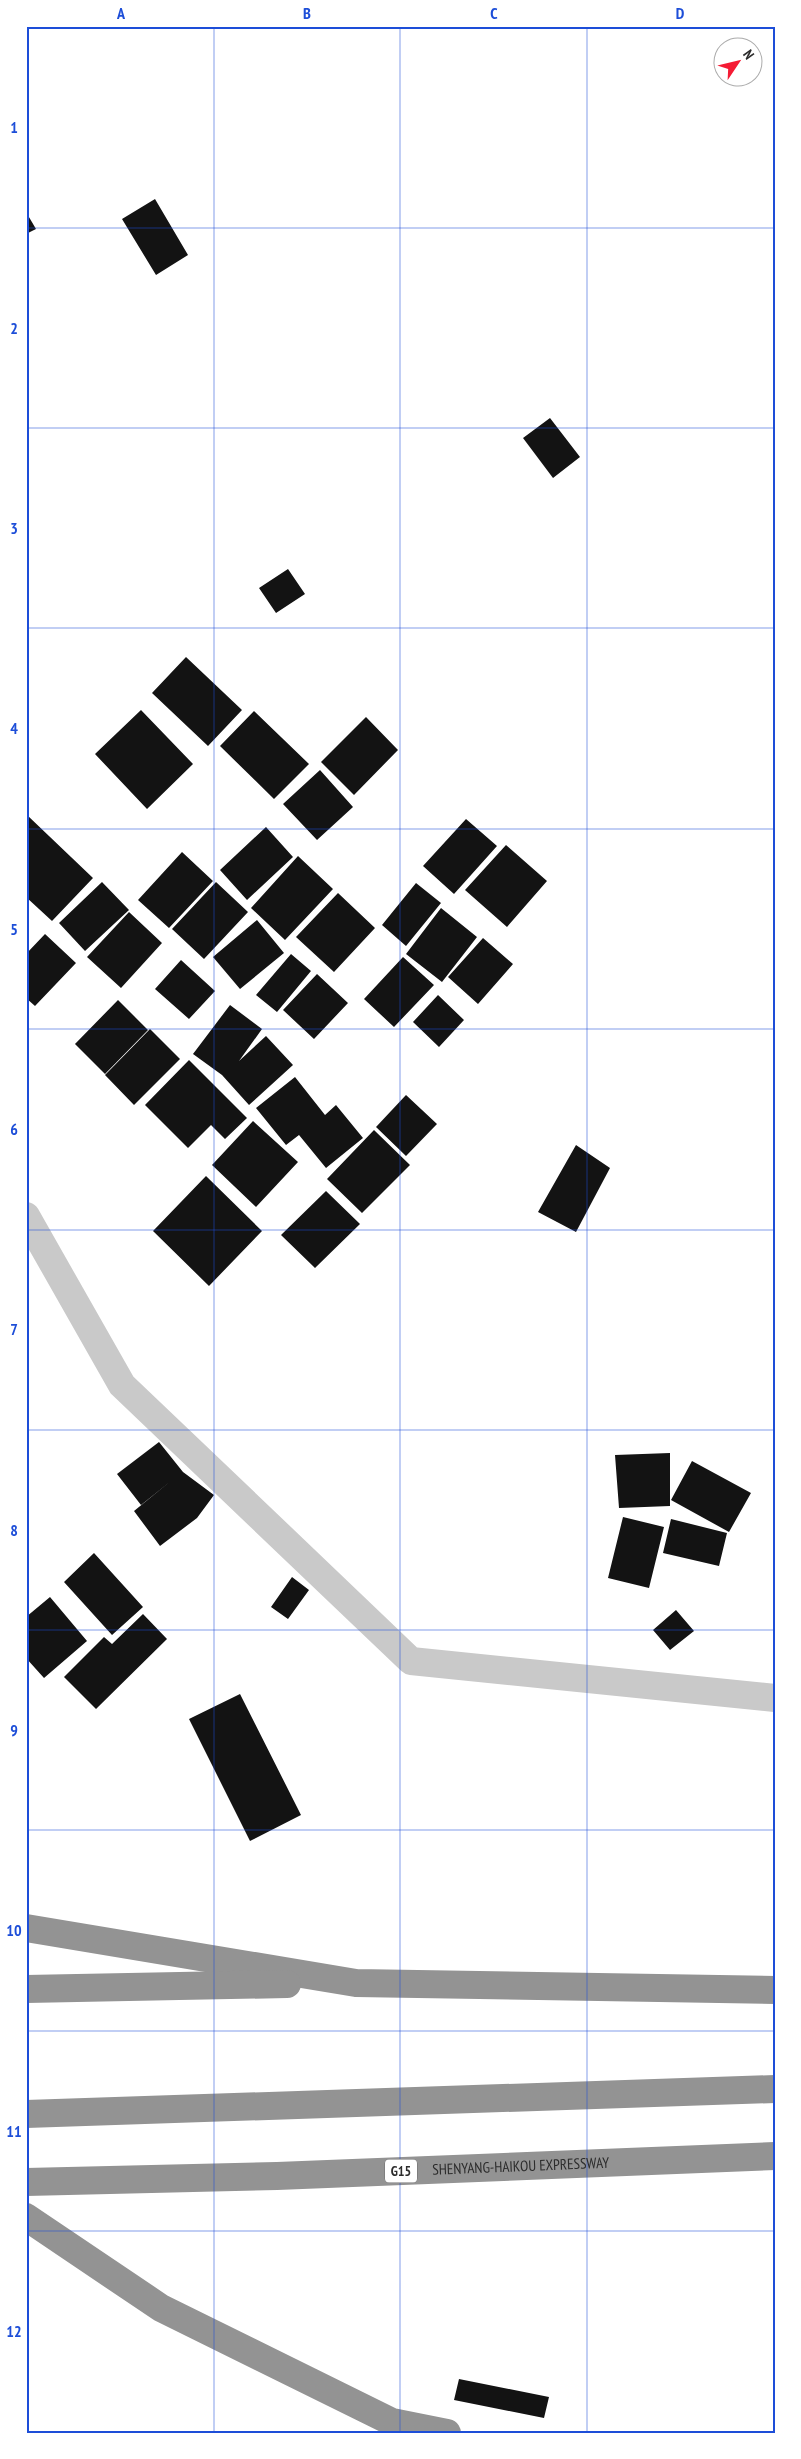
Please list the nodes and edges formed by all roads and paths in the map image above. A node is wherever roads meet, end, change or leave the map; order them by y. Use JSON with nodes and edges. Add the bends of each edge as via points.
{"nodes":[{"id":1,"x":26,"y":1216,"type":"edge"},
{"id":2,"x":775,"y":1698,"type":"edge"},
{"id":3,"x":26,"y":1928,"type":"edge"},
{"id":4,"x":356,"y":1983,"type":"junction"},
{"id":5,"x":26,"y":1989,"type":"edge"},
{"id":6,"x":775,"y":1990,"type":"edge"},
{"id":7,"x":775,"y":2089,"type":"edge"},
{"id":8,"x":26,"y":2114,"type":"edge"},
{"id":9,"x":775,"y":2156,"type":"edge"},
{"id":10,"x":26,"y":2182,"type":"edge"},
{"id":11,"x":26,"y":2217,"type":"edge"},
{"id":12,"x":447,"y":2433,"type":"edge"}],
"edges":[{"from":1,"to":2,"type":"street","via":[[122,1385],[410,1661]]},
{"from":3,"to":4,"type":"highway"},
{"from":4,"to":5,"type":"highway"},
{"from":4,"to":6,"type":"highway"},
{"from":7,"to":8,"type":"highway"},
{"from":9,"to":10,"type":"highway","name":"SHENYANG-HAIKOU EXPRESSWAY","number":"G15","via":[[278,2176]]},
{"from":11,"to":12,"type":"highway","via":[[161,2308],[392,2422]]}]}
